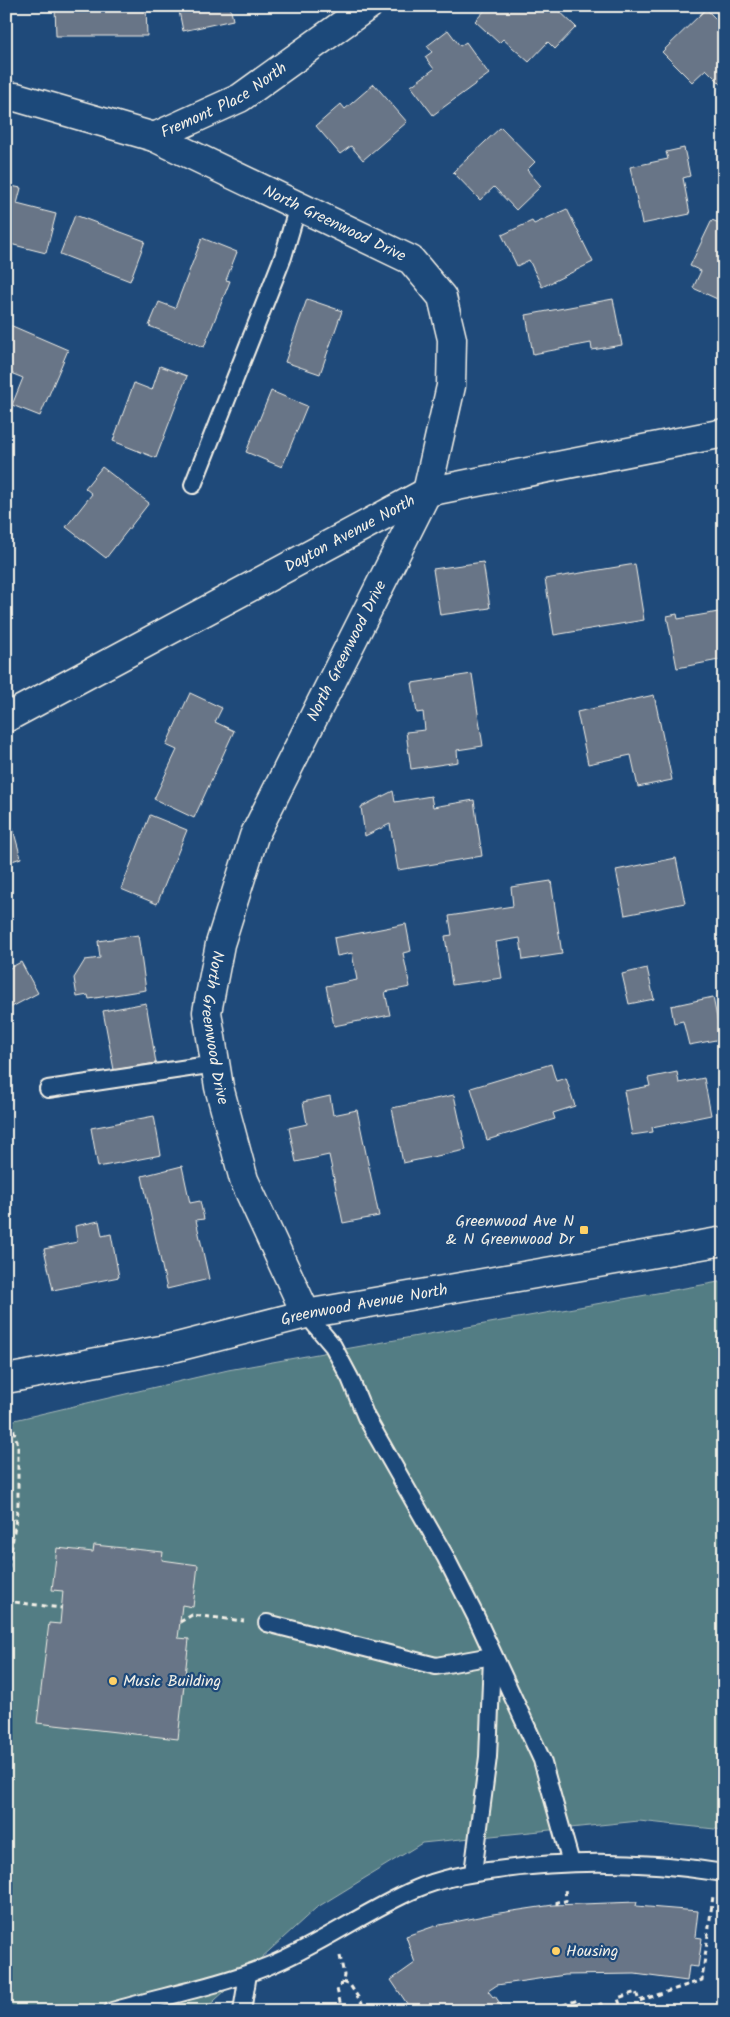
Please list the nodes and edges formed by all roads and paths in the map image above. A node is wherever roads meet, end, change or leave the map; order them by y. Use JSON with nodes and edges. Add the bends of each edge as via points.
{"nodes":[{"id":1,"x":368,"y":6,"type":"edge"},
{"id":2,"x":6,"y":97,"type":"edge"},
{"id":3,"x":154,"y":137,"type":"junction"},
{"id":4,"x":298,"y":206,"type":"junction"},
{"id":5,"x":724,"y":433,"type":"edge"},
{"id":6,"x":192,"y":485,"type":"dead end"},
{"id":7,"x":427,"y":492,"type":"junction"},
{"id":8,"x":6,"y":718,"type":"edge"},
{"id":9,"x":215,"y":1064,"type":"junction"},
{"id":10,"x":48,"y":1089,"type":"dead end"},
{"id":11,"x":724,"y":1240,"type":"edge"},
{"id":12,"x":306,"y":1314,"type":"junction"},
{"id":13,"x":6,"y":1379,"type":"edge"},
{"id":14,"x":6,"y":1406,"type":"edge"},
{"id":15,"x":6,"y":1586,"type":"edge"},
{"id":16,"x":6,"y":1602,"type":"edge"},
{"id":17,"x":61,"y":1608,"type":"dead end"},
{"id":18,"x":180,"y":1622,"type":"dead end"},
{"id":19,"x":267,"y":1623,"type":"joint"},
{"id":20,"x":492,"y":1656,"type":"junction"},
{"id":21,"x":571,"y":1863,"type":"junction"},
{"id":22,"x":472,"y":1873,"type":"junction"},
{"id":23,"x":724,"y":1873,"type":"edge"},
{"id":24,"x":565,"y":1892,"type":"dead end"},
{"id":25,"x":713,"y":1892,"type":"dead end"},
{"id":26,"x":557,"y":1905,"type":"dead end"},
{"id":27,"x":248,"y":1974,"type":"junction"},
{"id":28,"x":344,"y":1975,"type":"dead end"},
{"id":29,"x":343,"y":1982,"type":"junction"},
{"id":30,"x":582,"y":2010,"type":"edge"},
{"id":31,"x":112,"y":2011,"type":"edge"},
{"id":32,"x":242,"y":2011,"type":"edge"},
{"id":33,"x":342,"y":2011,"type":"edge"},
{"id":34,"x":367,"y":2011,"type":"edge"},
{"id":35,"x":546,"y":2011,"type":"edge"}],
"edges":[{"from":1,"to":3,"type":"street","name":"Fremont Place North","via":[[240,98]]},
{"from":2,"to":3,"type":"street","name":"Fremont Place North","via":[[16,97]]},
{"from":3,"to":4,"type":"street","name":"North Greenwood Drive"},
{"from":4,"to":6,"type":"lane","via":[[284,257]]},
{"from":4,"to":7,"type":"street","name":"North Greenwood Drive","via":[[410,260],[442,297],[452,339],[451,386]]},
{"from":5,"to":7,"type":"street","name":"Dayton Avenue North"},
{"from":7,"to":8,"type":"street","name":"Dayton Avenue North"},
{"from":7,"to":9,"type":"street","name":"North Greenwood Drive","via":[[254,836],[220,944],[207,1012]]},
{"from":9,"to":10,"type":"lane"},
{"from":9,"to":12,"type":"street","name":"North Greenwood Drive","via":[[244,1180]]},
{"from":11,"to":12,"type":"street","name":"Greenwood Avenue North"},
{"from":12,"to":13,"type":"street","name":"Greenwood Avenue North","via":[[176,1347]]},
{"from":12,"to":20,"type":"lane","via":[[333,1346],[366,1417],[445,1556]]},
{"from":14,"to":15,"type":"path","via":[[18,1445],[18,1504]]},
{"from":16,"to":17,"type":"path"},
{"from":18,"to":19,"type":"path","via":[[192,1615]]},
{"from":19,"to":20,"type":"lane","via":[[436,1666]]},
{"from":20,"to":21,"type":"lane","via":[[542,1760]]},
{"from":20,"to":22,"type":"lane","via":[[488,1757]]},
{"from":21,"to":22,"type":"lane"},
{"from":21,"to":23,"type":"lane","via":[[673,1866]]},
{"from":22,"to":27,"type":"lane","via":[[416,1889],[308,1948]]},
{"from":24,"to":26,"type":"path","via":[[566,1901],[557,1902]]},
{"from":25,"to":30,"type":"path","via":[[702,1980],[639,2002],[636,1992],[618,1998],[620,2005],[612,2008],[604,2010],[601,2004]]},
{"from":27,"to":31,"type":"lane"},
{"from":27,"to":32,"type":"lane"},
{"from":28,"to":29,"type":"path"},
{"from":29,"to":33,"type":"path","via":[[337,1989]]},
{"from":29,"to":34,"type":"path","via":[[350,1985]]},
{"from":30,"to":35,"type":"path","via":[[578,2000]]}]}
